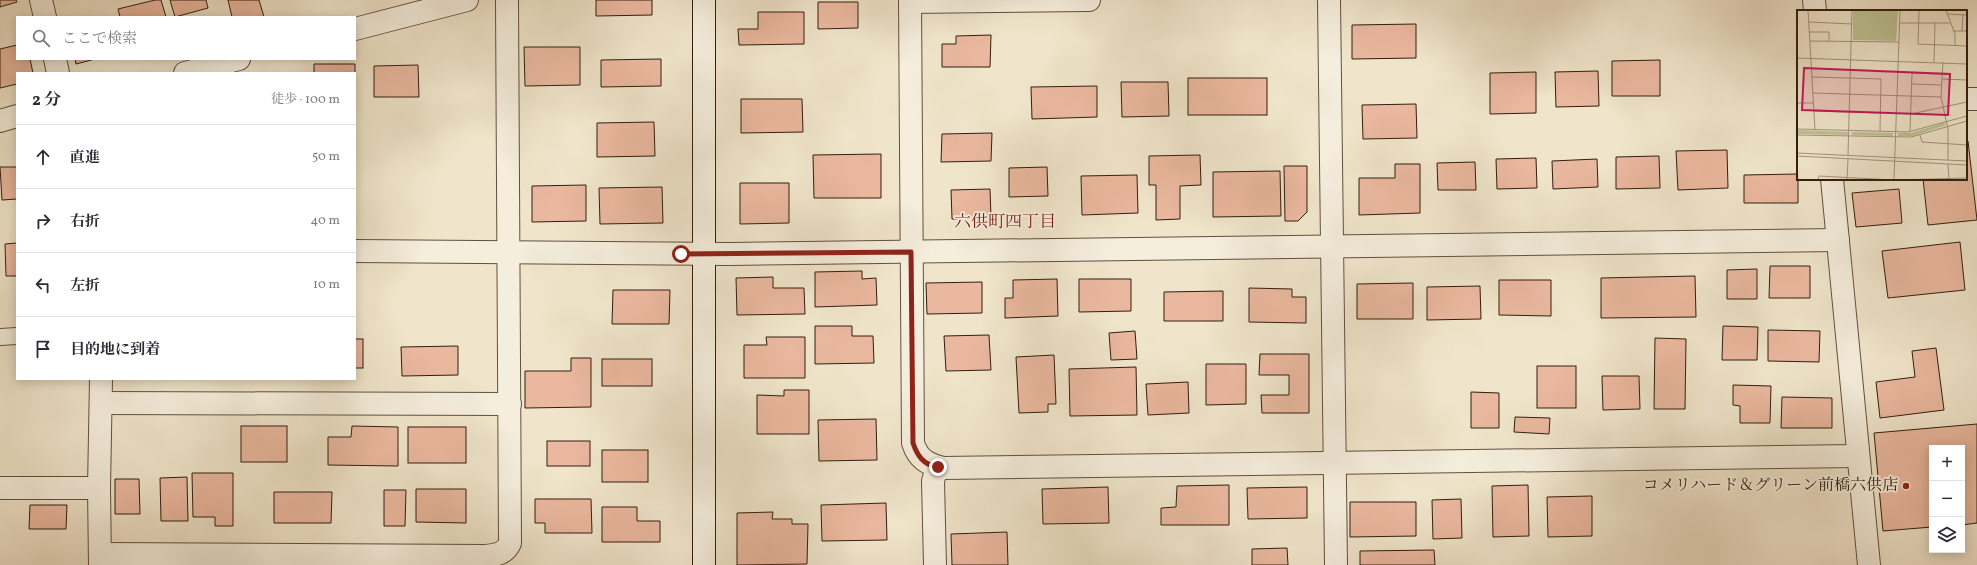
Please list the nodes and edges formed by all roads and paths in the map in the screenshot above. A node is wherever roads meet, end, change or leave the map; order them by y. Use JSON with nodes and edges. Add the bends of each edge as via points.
{"nodes":[{"id":1,"x":41,"y":0,"type":"edge"},
{"id":2,"x":467,"y":0,"type":"edge"},
{"id":3,"x":508,"y":0,"type":"edge"},
{"id":4,"x":704,"y":0,"type":"edge"},
{"id":5,"x":1088,"y":0,"type":"edge"},
{"id":6,"x":1329,"y":0,"type":"edge"},
{"id":7,"x":1814,"y":0,"type":"edge"},
{"id":8,"x":910,"y":1,"type":"edge"},
{"id":9,"x":1815,"y":10,"type":"edge"},
{"id":10,"x":45,"y":16,"type":"edge"},
{"id":11,"x":356,"y":29,"type":"edge"},
{"id":12,"x":55,"y":60,"type":"edge"},
{"id":13,"x":235,"y":60,"type":"edge"},
{"id":14,"x":58,"y":72,"type":"edge"},
{"id":15,"x":189,"y":72,"type":"edge"},
{"id":16,"x":16,"y":116,"type":"edge"},
{"id":17,"x":0,"y":121,"type":"edge"},
{"id":18,"x":1832,"y":180,"type":"edge"},
{"id":19,"x":1838,"y":240,"type":"junction"},
{"id":20,"x":1332,"y":247,"type":"junction"},
{"id":21,"x":356,"y":251,"type":"edge"},
{"id":22,"x":510,"y":252,"type":"junction"},
{"id":23,"x":911,"y":252,"type":"junction"},
{"id":24,"x":704,"y":254,"type":"junction"},
{"id":25,"x":16,"y":336,"type":"edge"},
{"id":26,"x":0,"y":337,"type":"edge"},
{"id":27,"x":101,"y":380,"type":"edge"},
{"id":28,"x":101,"y":402,"type":"junction"},
{"id":29,"x":510,"y":404,"type":"junction"},
{"id":30,"x":1858,"y":456,"type":"junction"},
{"id":31,"x":1335,"y":463,"type":"junction"},
{"id":32,"x":938,"y":467,"type":"junction"},
{"id":33,"x":0,"y":488,"type":"edge"},
{"id":34,"x":99,"y":488,"type":"junction"},
{"id":35,"x":509,"y":558,"type":"edge"},
{"id":36,"x":101,"y":560,"type":"edge"},
{"id":37,"x":704,"y":565,"type":"edge"},
{"id":38,"x":935,"y":565,"type":"edge"},
{"id":39,"x":1336,"y":565,"type":"edge"},
{"id":40,"x":1869,"y":565,"type":"edge"}],
"edges":[{"from":1,"to":10,"type":"street"},
{"from":2,"to":11,"type":"street"},
{"from":3,"to":22,"type":"street"},
{"from":4,"to":24,"type":"street"},
{"from":5,"to":8,"type":"street"},
{"from":6,"to":20,"type":"street"},
{"from":7,"to":9,"type":"street"},
{"from":8,"to":23,"type":"street"},
{"from":12,"to":14,"type":"street"},
{"from":13,"to":15,"type":"street"},
{"from":16,"to":17,"type":"street"},
{"from":18,"to":19,"type":"street"},
{"from":19,"to":20,"type":"street"},
{"from":19,"to":30,"type":"street"},
{"from":20,"to":23,"type":"street"},
{"from":20,"to":31,"type":"street"},
{"from":21,"to":22,"type":"street"},
{"from":22,"to":24,"type":"street"},
{"from":22,"to":29,"type":"street"},
{"from":23,"to":24,"type":"street"},
{"from":23,"to":32,"type":"street","via":[[913,443],[916,453],[922,460]]},
{"from":24,"to":37,"type":"street"},
{"from":25,"to":26,"type":"lane"},
{"from":27,"to":28,"type":"street"},
{"from":28,"to":29,"type":"street"},
{"from":28,"to":34,"type":"street"},
{"from":29,"to":35,"type":"street"},
{"from":30,"to":31,"type":"street"},
{"from":30,"to":40,"type":"street"},
{"from":31,"to":32,"type":"street"},
{"from":31,"to":39,"type":"street"},
{"from":32,"to":38,"type":"street","via":[[933,481]]},
{"from":33,"to":34,"type":"street"},
{"from":34,"to":36,"type":"street"},
{"from":35,"to":36,"type":"street","via":[[501,554]]}]}
